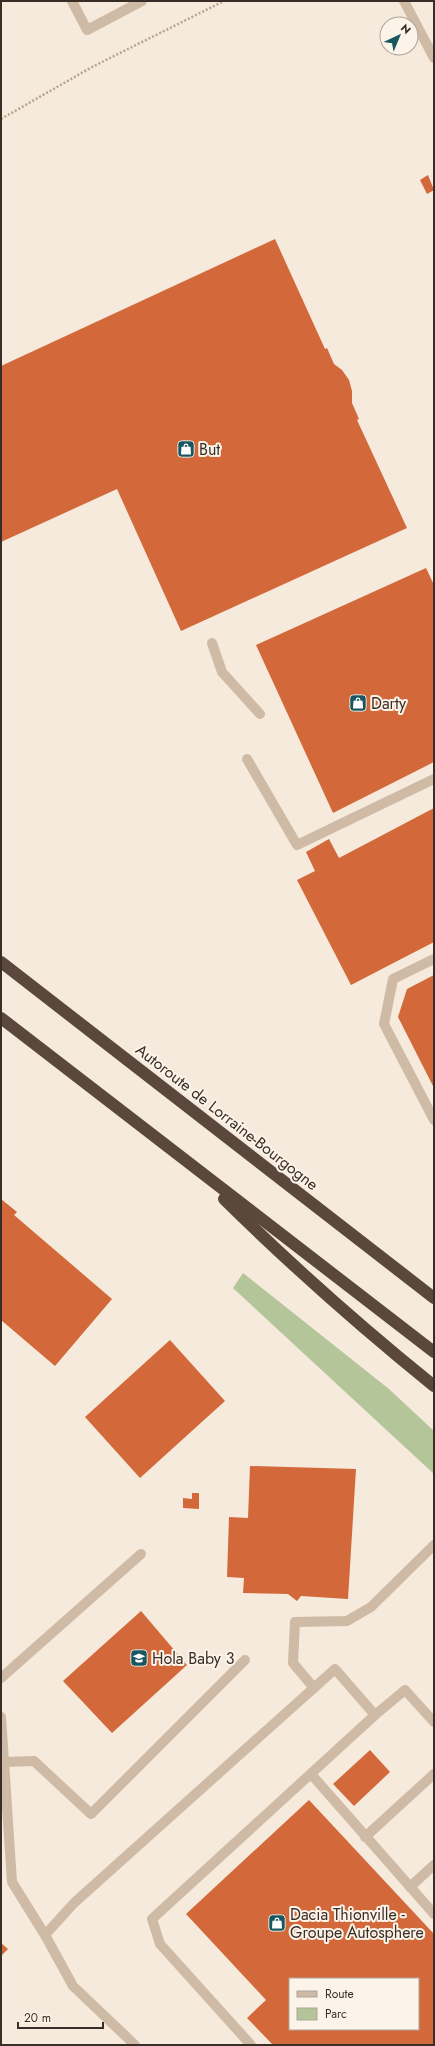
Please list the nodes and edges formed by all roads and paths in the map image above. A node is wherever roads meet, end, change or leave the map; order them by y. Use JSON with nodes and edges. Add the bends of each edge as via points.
{"nodes":[{"id":1,"x":72,"y":1,"type":"edge"},
{"id":2,"x":142,"y":1,"type":"edge"},
{"id":3,"x":224,"y":1,"type":"edge"},
{"id":4,"x":404,"y":1,"type":"edge"},
{"id":5,"x":434,"y":58,"type":"edge"},
{"id":6,"x":1,"y":119,"type":"edge"},
{"id":7,"x":212,"y":643,"type":"dead end"},
{"id":8,"x":260,"y":714,"type":"dead end"},
{"id":9,"x":247,"y":759,"type":"dead end"},
{"id":10,"x":434,"y":779,"type":"edge"},
{"id":11,"x":434,"y":959,"type":"edge"},
{"id":12,"x":1,"y":962,"type":"edge"},
{"id":13,"x":1,"y":1018,"type":"edge"},
{"id":14,"x":434,"y":1120,"type":"edge"},
{"id":15,"x":188,"y":1162,"type":"junction"},
{"id":16,"x":434,"y":1298,"type":"edge"},
{"id":17,"x":434,"y":1352,"type":"edge"},
{"id":18,"x":434,"y":1386,"type":"edge"},
{"id":19,"x":434,"y":1545,"type":"edge"},
{"id":20,"x":141,"y":1554,"type":"dead end"},
{"id":21,"x":245,"y":1660,"type":"dead end"},
{"id":22,"x":1,"y":1678,"type":"edge"},
{"id":23,"x":314,"y":1688,"type":"junction"},
{"id":24,"x":375,"y":1715,"type":"junction"},
{"id":25,"x":1,"y":1717,"type":"edge"},
{"id":26,"x":434,"y":1722,"type":"edge"},
{"id":27,"x":4,"y":1762,"type":"junction"},
{"id":28,"x":311,"y":1774,"type":"junction"},
{"id":29,"x":434,"y":1774,"type":"edge"},
{"id":30,"x":366,"y":1837,"type":"junction"},
{"id":31,"x":434,"y":1865,"type":"edge"},
{"id":32,"x":410,"y":1887,"type":"junction"},
{"id":33,"x":434,"y":1914,"type":"edge"},
{"id":34,"x":45,"y":1935,"type":"junction"},
{"id":35,"x":135,"y":2045,"type":"edge"},
{"id":36,"x":251,"y":2045,"type":"edge"}],
"edges":[{"from":1,"to":2,"type":"street","via":[[87,30]]},
{"from":3,"to":6,"type":"path","via":[[92,67]]},
{"from":4,"to":5,"type":"street"},
{"from":7,"to":8,"type":"street","via":[[222,672]]},
{"from":9,"to":10,"type":"street","via":[[297,845]]},
{"from":11,"to":14,"type":"street","via":[[392,979],[384,1024]]},
{"from":12,"to":16,"type":"highway","name":"Autoroute de Lorraine-Bourgogne"},
{"from":13,"to":15,"type":"highway"},
{"from":15,"to":17,"type":"highway"},
{"from":15,"to":18,"type":"highway","via":[[279,1253]]},
{"from":19,"to":23,"type":"street","via":[[371,1607],[347,1621],[295,1622],[293,1663]]},
{"from":20,"to":22,"type":"street"},
{"from":21,"to":27,"type":"street","via":[[91,1814],[34,1761]]},
{"from":23,"to":24,"type":"street","via":[[335,1669]]},
{"from":23,"to":34,"type":"street","via":[[74,1903]]},
{"from":24,"to":26,"type":"street","via":[[405,1690]]},
{"from":24,"to":28,"type":"street"},
{"from":25,"to":27,"type":"street"},
{"from":27,"to":34,"type":"street","via":[[12,1882]]},
{"from":28,"to":30,"type":"street"},
{"from":28,"to":36,"type":"street","via":[[152,1919],[160,1944]]},
{"from":29,"to":30,"type":"street"},
{"from":30,"to":32,"type":"street"},
{"from":31,"to":32,"type":"street"},
{"from":32,"to":33,"type":"street"},
{"from":34,"to":35,"type":"street","via":[[73,1986]]}]}
